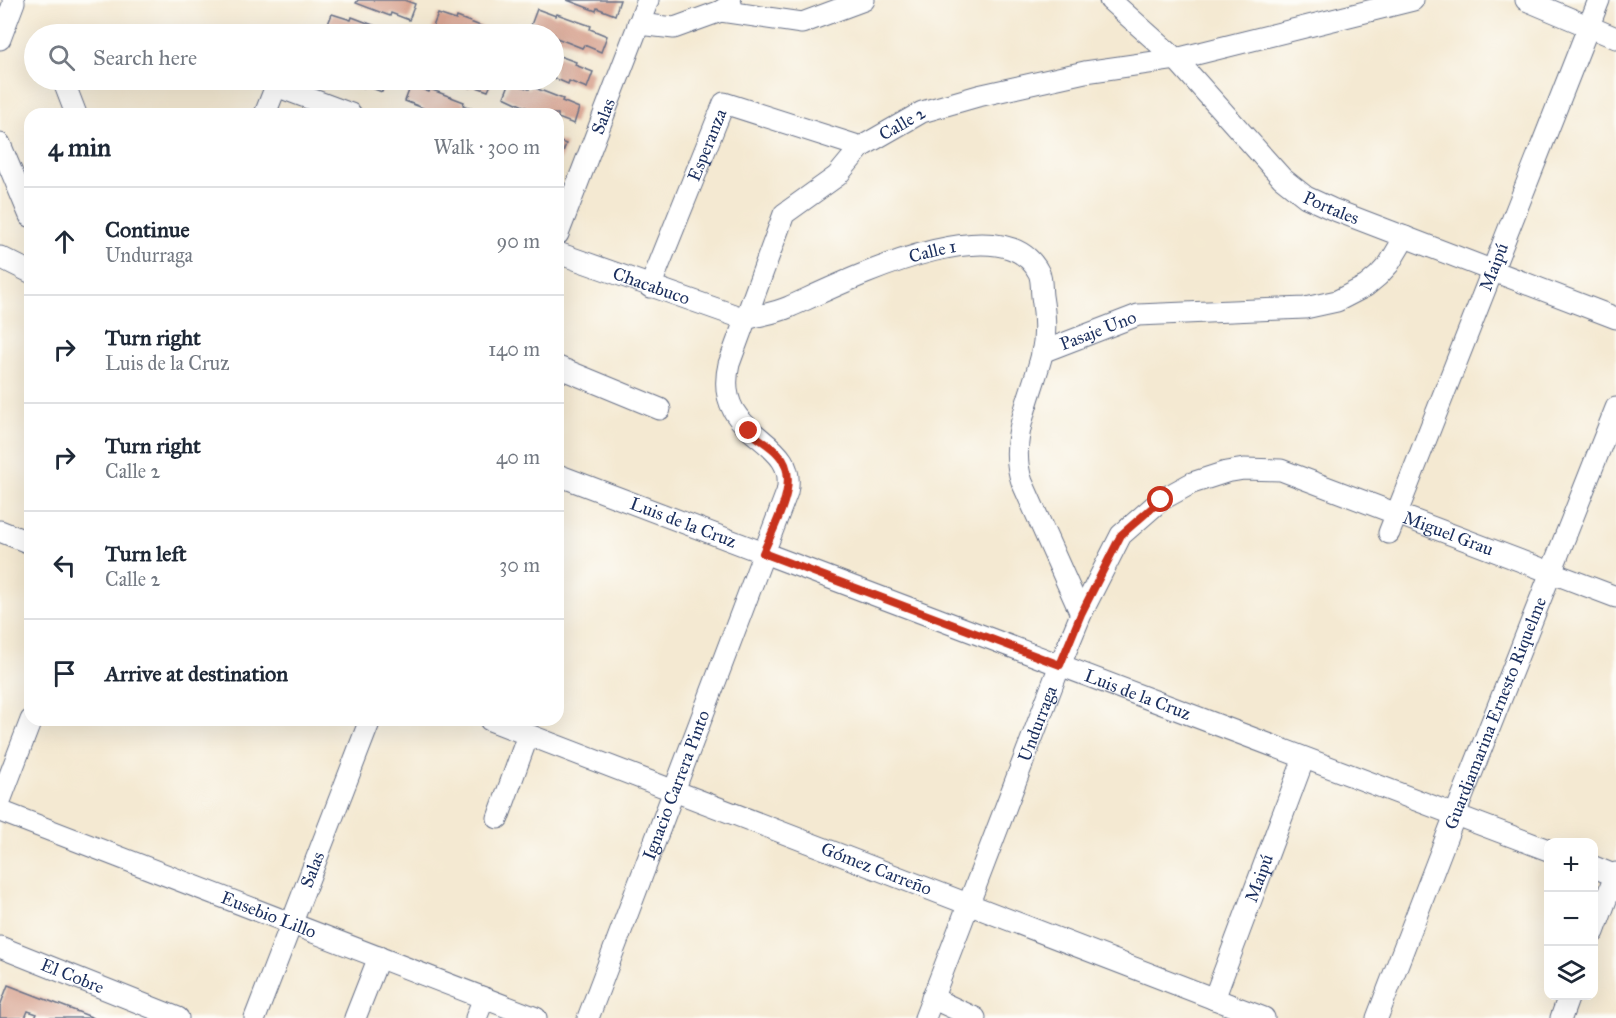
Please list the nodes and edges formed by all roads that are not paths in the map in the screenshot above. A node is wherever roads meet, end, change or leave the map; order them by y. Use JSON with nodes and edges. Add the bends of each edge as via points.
{"nodes":[{"id":1,"x":13,"y":0,"type":"edge"},
{"id":2,"x":648,"y":0,"type":"edge"},
{"id":3,"x":864,"y":0,"type":"edge"},
{"id":4,"x":1110,"y":0,"type":"edge"},
{"id":5,"x":1413,"y":0,"type":"edge"},
{"id":6,"x":1526,"y":0,"type":"edge"},
{"id":7,"x":1599,"y":0,"type":"edge"},
{"id":8,"x":729,"y":6,"type":"edge"},
{"id":9,"x":638,"y":24,"type":"junction"},
{"id":10,"x":1588,"y":27,"type":"junction"},
{"id":11,"x":1616,"y":38,"type":"edge"},
{"id":12,"x":0,"y":39,"type":"edge"},
{"id":13,"x":1176,"y":59,"type":"junction"},
{"id":14,"x":67,"y":90,"type":"edge"},
{"id":15,"x":274,"y":90,"type":"edge"},
{"id":16,"x":287,"y":90,"type":"edge"},
{"id":17,"x":74,"y":108,"type":"edge"},
{"id":18,"x":267,"y":108,"type":"edge"},
{"id":19,"x":335,"y":108,"type":"edge"},
{"id":20,"x":0,"y":144,"type":"edge"},
{"id":21,"x":861,"y":147,"type":"junction"},
{"id":22,"x":565,"y":194,"type":"edge"},
{"id":23,"x":24,"y":202,"type":"edge"},
{"id":24,"x":1405,"y":237,"type":"junction"},
{"id":25,"x":564,"y":255,"type":"edge"},
{"id":26,"x":0,"y":257,"type":"edge"},
{"id":27,"x":24,"y":269,"type":"edge"},
{"id":28,"x":1493,"y":270,"type":"junction"},
{"id":29,"x":650,"y":286,"type":"junction"},
{"id":30,"x":1616,"y":318,"type":"edge"},
{"id":31,"x":745,"y":319,"type":"junction"},
{"id":32,"x":1042,"y":352,"type":"junction"},
{"id":33,"x":564,"y":369,"type":"edge"},
{"id":34,"x":1616,"y":408,"type":"edge"},
{"id":35,"x":660,"y":409,"type":"dead end"},
{"id":36,"x":1281,"y":470,"type":"joint"},
{"id":37,"x":564,"y":477,"type":"edge"},
{"id":38,"x":1397,"y":514,"type":"junction"},
{"id":39,"x":0,"y":531,"type":"edge"},
{"id":40,"x":1389,"y":533,"type":"dead end"},
{"id":41,"x":24,"y":541,"type":"edge"},
{"id":42,"x":763,"y":553,"type":"junction"},
{"id":43,"x":1552,"y":573,"type":"junction"},
{"id":44,"x":1616,"y":597,"type":"edge"},
{"id":45,"x":1081,"y":614,"type":"junction"},
{"id":46,"x":1060,"y":665,"type":"junction"},
{"id":47,"x":29,"y":726,"type":"edge"},
{"id":48,"x":368,"y":726,"type":"edge"},
{"id":49,"x":505,"y":726,"type":"edge"},
{"id":50,"x":528,"y":735,"type":"junction"},
{"id":51,"x":1304,"y":758,"type":"junction"},
{"id":52,"x":674,"y":791,"type":"junction"},
{"id":53,"x":0,"y":801,"type":"edge"},
{"id":54,"x":0,"y":811,"type":"edge"},
{"id":55,"x":1455,"y":815,"type":"junction"},
{"id":56,"x":498,"y":818,"type":"dead end"},
{"id":57,"x":1544,"y":848,"type":"edge"},
{"id":58,"x":1598,"y":869,"type":"edge"},
{"id":59,"x":1616,"y":875,"type":"edge"},
{"id":60,"x":968,"y":904,"type":"junction"},
{"id":61,"x":1598,"y":920,"type":"edge"},
{"id":62,"x":291,"y":923,"type":"junction"},
{"id":63,"x":0,"y":947,"type":"edge"},
{"id":64,"x":379,"y":957,"type":"junction"},
{"id":65,"x":484,"y":998,"type":"junction"},
{"id":66,"x":932,"y":998,"type":"junction"},
{"id":67,"x":1214,"y":999,"type":"junction"},
{"id":68,"x":1567,"y":1000,"type":"edge"},
{"id":69,"x":178,"y":1018,"type":"edge"},
{"id":70,"x":255,"y":1018,"type":"edge"},
{"id":71,"x":355,"y":1018,"type":"edge"},
{"id":72,"x":476,"y":1018,"type":"edge"},
{"id":73,"x":536,"y":1018,"type":"edge"},
{"id":74,"x":588,"y":1018,"type":"edge"},
{"id":75,"x":925,"y":1018,"type":"edge"},
{"id":76,"x":975,"y":1018,"type":"edge"},
{"id":77,"x":1264,"y":1018,"type":"edge"},
{"id":78,"x":1377,"y":1018,"type":"edge"},
{"id":79,"x":1560,"y":1018,"type":"edge"}],
"edges":[{"from":1,"to":12,"type":"street"},
{"from":2,"to":9,"type":"street","name":"Salas"},
{"from":3,"to":8,"type":"street","via":[[802,23]]},
{"from":4,"to":13,"type":"street","name":"Portales"},
{"from":5,"to":13,"type":"street","name":"Calle 2"},
{"from":6,"to":10,"type":"street"},
{"from":7,"to":10,"type":"street","name":"Maipú"},
{"from":8,"to":9,"type":"street","via":[[674,28]]},
{"from":9,"to":22,"type":"street","name":"Salas"},
{"from":10,"to":11,"type":"street"},
{"from":10,"to":28,"type":"street","name":"Maipú"},
{"from":13,"to":21,"type":"street","name":"Calle 2","via":[[1085,72],[978,96],[922,112]]},
{"from":13,"to":24,"type":"street","name":"Portales","via":[[1294,188],[1332,210]]},
{"from":14,"to":17,"type":"street"},
{"from":15,"to":18,"type":"street"},
{"from":16,"to":19,"type":"street"},
{"from":20,"to":23,"type":"street"},
{"from":21,"to":29,"type":"street","name":"Esperanza","via":[[724,103]]},
{"from":21,"to":31,"type":"street","name":"Calle 2","via":[[837,176],[784,214]]},
{"from":24,"to":28,"type":"street","name":"Portales"},
{"from":24,"to":32,"type":"street","name":"Pasaje Uno","via":[[1378,276],[1337,302],[1305,308],[1138,315]]},
{"from":25,"to":29,"type":"street","name":"Chacabuco"},
{"from":26,"to":27,"type":"street"},
{"from":28,"to":30,"type":"street","name":"Portales"},
{"from":28,"to":38,"type":"street","name":"Maipú"},
{"from":29,"to":31,"type":"street","name":"Chacabuco"},
{"from":31,"to":32,"type":"street","name":"Calle 1","via":[[786,309],[860,275],[932,251],[998,244],[1019,252],[1040,275],[1045,315]]},
{"from":31,"to":42,"type":"street","name":"Calle 2","via":[[727,374],[729,402],[742,425],[783,459],[789,475],[787,492]]},
{"from":32,"to":45,"type":"street","name":"Pasaje Uno","via":[[1017,439],[1017,463]]},
{"from":33,"to":35,"type":"street"},
{"from":34,"to":43,"type":"street","name":"Guardiamarina Ernesto Riquelme"},
{"from":36,"to":38,"type":"street","name":"Miguel Grau"},
{"from":36,"to":45,"type":"street","name":"Undurraga","via":[[1226,472],[1192,483],[1161,500],[1121,535]]},
{"from":37,"to":42,"type":"street","name":"Luis de la Cruz"},
{"from":38,"to":40,"type":"street","name":"Maipú"},
{"from":38,"to":43,"type":"street","name":"Miguel Grau"},
{"from":39,"to":41,"type":"street"},
{"from":42,"to":46,"type":"street","name":"Luis de la Cruz"},
{"from":42,"to":52,"type":"street","name":"Ignacio Carrera Pinto"},
{"from":43,"to":44,"type":"street","name":"Miguel Grau"},
{"from":43,"to":55,"type":"street","name":"Guardiamarina Ernesto Riquelme"},
{"from":45,"to":46,"type":"street","name":"Undurraga"},
{"from":46,"to":51,"type":"street","name":"Luis de la Cruz"},
{"from":46,"to":60,"type":"street","name":"Undurraga"},
{"from":47,"to":53,"type":"street"},
{"from":48,"to":62,"type":"street","name":"Salas"},
{"from":49,"to":50,"type":"street","name":"Gómez Carreño"},
{"from":50,"to":52,"type":"street","name":"Gómez Carreño"},
{"from":50,"to":56,"type":"street"},
{"from":51,"to":55,"type":"street","name":"Luis de la Cruz"},
{"from":51,"to":67,"type":"street","name":"Maipú"},
{"from":52,"to":60,"type":"street","name":"Gómez Carreño"},
{"from":52,"to":74,"type":"street","name":"Ignacio Carrera Pinto"},
{"from":54,"to":62,"type":"street","name":"Eusebio Lillo"},
{"from":55,"to":57,"type":"street","name":"Luis de la Cruz"},
{"from":55,"to":78,"type":"street","name":"Guardiamarina Ernesto Riquelme"},
{"from":58,"to":59,"type":"street"},
{"from":59,"to":61,"type":"street"},
{"from":60,"to":66,"type":"street","name":"Undurraga"},
{"from":60,"to":67,"type":"street","name":"Gómez Carreño"},
{"from":62,"to":64,"type":"street","name":"Eusebio Lillo"},
{"from":62,"to":70,"type":"street","name":"Salas"},
{"from":63,"to":69,"type":"street","name":"El Cobre"},
{"from":64,"to":65,"type":"street","name":"Eusebio Lillo"},
{"from":64,"to":71,"type":"street"},
{"from":65,"to":72,"type":"street"},
{"from":65,"to":73,"type":"street","name":"Eusebio Lillo"},
{"from":66,"to":75,"type":"street","name":"Undurraga"},
{"from":66,"to":76,"type":"street"},
{"from":67,"to":77,"type":"street","name":"Gómez Carreño"},
{"from":68,"to":79,"type":"street"}]}
